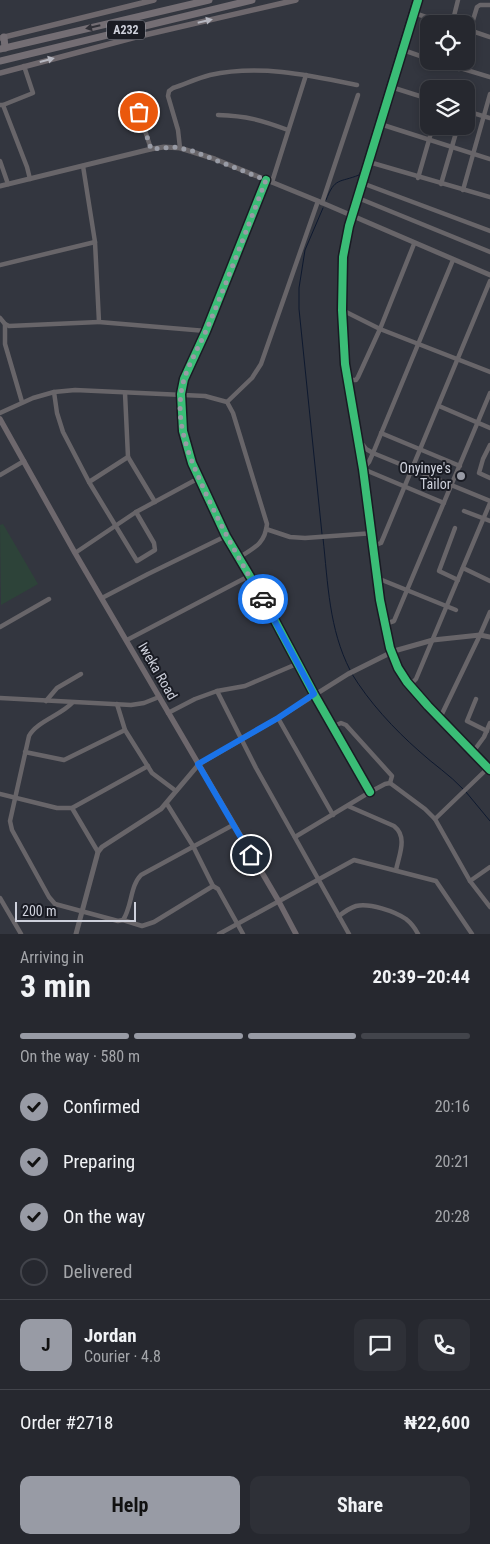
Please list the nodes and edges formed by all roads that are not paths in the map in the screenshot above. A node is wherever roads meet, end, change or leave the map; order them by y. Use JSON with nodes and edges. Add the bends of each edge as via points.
{"nodes":[{"id":1,"x":154,"y":0,"type":"edge"},
{"id":2,"x":209,"y":0,"type":"edge"},
{"id":3,"x":252,"y":0,"type":"edge"},
{"id":4,"x":296,"y":0,"type":"edge"},
{"id":5,"x":418,"y":0,"type":"edge"},
{"id":6,"x":458,"y":0,"type":"edge"},
{"id":7,"x":490,"y":4,"type":"edge"},
{"id":8,"x":414,"y":13,"type":"junction"},
{"id":9,"x":420,"y":15,"type":"edge"},
{"id":10,"x":454,"y":15,"type":"edge"},
{"id":11,"x":474,"y":15,"type":"edge"},
{"id":12,"x":126,"y":30,"type":"junction"},
{"id":13,"x":475,"y":32,"type":"edge"},
{"id":14,"x":490,"y":36,"type":"edge"},
{"id":15,"x":2,"y":38,"type":"edge"},
{"id":16,"x":128,"y":39,"type":"junction"},
{"id":17,"x":2,"y":49,"type":"edge"},
{"id":18,"x":403,"y":50,"type":"junction"},
{"id":19,"x":420,"y":56,"type":"edge"},
{"id":20,"x":0,"y":60,"type":"edge"},
{"id":21,"x":24,"y":66,"type":"junction"},
{"id":22,"x":463,"y":70,"type":"edge"},
{"id":23,"x":0,"y":73,"type":"edge"},
{"id":24,"x":306,"y":74,"type":"junction"},
{"id":25,"x":490,"y":77,"type":"edge"},
{"id":26,"x":357,"y":85,"type":"dead end"},
{"id":27,"x":391,"y":87,"type":"junction"},
{"id":28,"x":133,"y":94,"type":"dead end"},
{"id":29,"x":490,"y":94,"type":"edge"},
{"id":30,"x":358,"y":95,"type":"dead end"},
{"id":31,"x":420,"y":96,"type":"edge"},
{"id":32,"x":2,"y":105,"type":"edge"},
{"id":33,"x":475,"y":113,"type":"edge"},
{"id":34,"x":218,"y":115,"type":"dead end"},
{"id":35,"x":488,"y":117,"type":"edge"},
{"id":36,"x":380,"y":124,"type":"junction"},
{"id":37,"x":288,"y":130,"type":"junction"},
{"id":38,"x":431,"y":135,"type":"edge"},
{"id":39,"x":455,"y":135,"type":"edge"},
{"id":40,"x":429,"y":141,"type":"junction"},
{"id":41,"x":452,"y":147,"type":"junction"},
{"id":42,"x":180,"y":148,"type":"junction"},
{"id":43,"x":151,"y":149,"type":"junction"},
{"id":44,"x":473,"y":154,"type":"junction"},
{"id":45,"x":490,"y":159,"type":"edge"},
{"id":46,"x":0,"y":161,"type":"edge"},
{"id":47,"x":369,"y":162,"type":"junction"},
{"id":48,"x":83,"y":166,"type":"junction"},
{"id":49,"x":418,"y":178,"type":"junction"},
{"id":50,"x":30,"y":179,"type":"junction"},
{"id":51,"x":269,"y":181,"type":"junction"},
{"id":52,"x":362,"y":183,"type":"junction"},
{"id":53,"x":8,"y":184,"type":"junction"},
{"id":54,"x":441,"y":184,"type":"junction"},
{"id":55,"x":0,"y":186,"type":"edge"},
{"id":56,"x":463,"y":190,"type":"junction"},
{"id":57,"x":490,"y":197,"type":"edge"},
{"id":58,"x":358,"y":198,"type":"junction"},
{"id":59,"x":320,"y":202,"type":"junction"},
{"id":60,"x":352,"y":216,"type":"junction"},
{"id":61,"x":490,"y":231,"type":"edge"},
{"id":62,"x":95,"y":242,"type":"junction"},
{"id":63,"x":414,"y":244,"type":"junction"},
{"id":64,"x":490,"y":252,"type":"edge"},
{"id":65,"x":453,"y":260,"type":"junction"},
{"id":66,"x":0,"y":265,"type":"edge"},
{"id":67,"x":490,"y":275,"type":"edge"},
{"id":68,"x":490,"y":281,"type":"edge"},
{"id":69,"x":342,"y":310,"type":"junction"},
{"id":70,"x":0,"y":318,"type":"edge"},
{"id":71,"x":99,"y":322,"type":"junction"},
{"id":72,"x":5,"y":324,"type":"junction"},
{"id":73,"x":380,"y":329,"type":"junction"},
{"id":74,"x":206,"y":331,"type":"junction"},
{"id":75,"x":418,"y":345,"type":"junction"},
{"id":76,"x":457,"y":360,"type":"junction"},
{"id":77,"x":490,"y":372,"type":"edge"},
{"id":78,"x":349,"y":380,"type":"junction"},
{"id":79,"x":54,"y":392,"type":"junction"},
{"id":80,"x":125,"y":393,"type":"junction"},
{"id":81,"x":181,"y":394,"type":"junction"},
{"id":82,"x":490,"y":394,"type":"edge"},
{"id":83,"x":22,"y":402,"type":"junction"},
{"id":84,"x":227,"y":402,"type":"junction"},
{"id":85,"x":438,"y":406,"type":"junction"},
{"id":86,"x":0,"y":413,"type":"edge"},
{"id":87,"x":0,"y":418,"type":"edge"},
{"id":88,"x":478,"y":422,"type":"junction"},
{"id":89,"x":490,"y":428,"type":"edge"},
{"id":90,"x":382,"y":433,"type":"junction"},
{"id":91,"x":358,"y":439,"type":"junction"},
{"id":92,"x":490,"y":446,"type":"edge"},
{"id":93,"x":420,"y":449,"type":"junction"},
{"id":94,"x":373,"y":453,"type":"junction"},
{"id":95,"x":128,"y":456,"type":"junction"},
{"id":96,"x":24,"y":460,"type":"junction"},
{"id":97,"x":460,"y":466,"type":"junction"},
{"id":98,"x":412,"y":468,"type":"junction"},
{"id":99,"x":363,"y":469,"type":"junction"},
{"id":100,"x":0,"y":475,"type":"edge"},
{"id":101,"x":199,"y":478,"type":"junction"},
{"id":102,"x":490,"y":478,"type":"edge"},
{"id":103,"x":90,"y":482,"type":"junction"},
{"id":104,"x":452,"y":484,"type":"junction"},
{"id":105,"x":405,"y":487,"type":"junction"},
{"id":106,"x":155,"y":502,"type":"junction"},
{"id":107,"x":490,"y":502,"type":"edge"},
{"id":108,"x":444,"y":503,"type":"junction"},
{"id":109,"x":464,"y":511,"type":"dead end"},
{"id":110,"x":136,"y":512,"type":"junction"},
{"id":111,"x":484,"y":519,"type":"junction"},
{"id":112,"x":490,"y":522,"type":"edge"},
{"id":113,"x":116,"y":526,"type":"junction"},
{"id":114,"x":455,"y":528,"type":"dead end"},
{"id":115,"x":266,"y":529,"type":"junction"},
{"id":116,"x":373,"y":533,"type":"junction"},
{"id":117,"x":226,"y":536,"type":"junction"},
{"id":118,"x":373,"y":546,"type":"junction"},
{"id":119,"x":75,"y":553,"type":"junction"},
{"id":120,"x":238,"y":558,"type":"junction"},
{"id":121,"x":463,"y":568,"type":"junction"},
{"id":122,"x":249,"y":576,"type":"junction"},
{"id":123,"x":377,"y":578,"type":"junction"},
{"id":124,"x":458,"y":580,"type":"junction"},
{"id":125,"x":490,"y":580,"type":"edge"},
{"id":126,"x":408,"y":590,"type":"junction"},
{"id":127,"x":102,"y":598,"type":"junction"},
{"id":128,"x":49,"y":600,"type":"dead end"},
{"id":129,"x":447,"y":607,"type":"junction"},
{"id":130,"x":456,"y":610,"type":"dead end"},
{"id":131,"x":490,"y":612,"type":"edge"},
{"id":132,"x":385,"y":624,"type":"junction"},
{"id":133,"x":0,"y":626,"type":"edge"},
{"id":134,"x":480,"y":635,"type":"junction"},
{"id":135,"x":490,"y":637,"type":"edge"},
{"id":136,"x":127,"y":640,"type":"junction"},
{"id":137,"x":433,"y":640,"type":"junction"},
{"id":138,"x":392,"y":653,"type":"junction"},
{"id":139,"x":298,"y":663,"type":"junction"},
{"id":140,"x":81,"y":674,"type":"dead end"},
{"id":141,"x":407,"y":682,"type":"junction"},
{"id":142,"x":217,"y":691,"type":"junction"},
{"id":143,"x":314,"y":694,"type":"junction"},
{"id":144,"x":159,"y":697,"type":"junction"},
{"id":145,"x":0,"y":698,"type":"edge"},
{"id":146,"x":476,"y":699,"type":"dead end"},
{"id":147,"x":46,"y":701,"type":"junction"},
{"id":148,"x":72,"y":702,"type":"junction"},
{"id":149,"x":117,"y":704,"type":"junction"},
{"id":150,"x":168,"y":713,"type":"junction"},
{"id":151,"x":278,"y":718,"type":"junction"},
{"id":152,"x":440,"y":718,"type":"junction"},
{"id":153,"x":490,"y":723,"type":"edge"},
{"id":154,"x":334,"y":726,"type":"junction"},
{"id":155,"x":125,"y":730,"type":"junction"},
{"id":156,"x":487,"y":734,"type":"edge"},
{"id":157,"x":240,"y":740,"type":"junction"},
{"id":158,"x":25,"y":752,"type":"junction"},
{"id":159,"x":473,"y":752,"type":"junction"},
{"id":160,"x":198,"y":764,"type":"junction"},
{"id":161,"x":148,"y":766,"type":"junction"},
{"id":162,"x":489,"y":769,"type":"edge"},
{"id":163,"x":390,"y":783,"type":"junction"},
{"id":164,"x":176,"y":792,"type":"junction"},
{"id":165,"x":370,"y":792,"type":"junction"},
{"id":166,"x":0,"y":794,"type":"edge"},
{"id":167,"x":14,"y":797,"type":"junction"},
{"id":168,"x":167,"y":804,"type":"junction"},
{"id":169,"x":348,"y":806,"type":"junction"},
{"id":170,"x":72,"y":808,"type":"junction"},
{"id":171,"x":333,"y":815,"type":"junction"},
{"id":172,"x":435,"y":820,"type":"junction"},
{"id":173,"x":233,"y":825,"type":"junction"},
{"id":174,"x":295,"y":837,"type":"junction"},
{"id":175,"x":193,"y":846,"type":"junction"},
{"id":176,"x":98,"y":852,"type":"junction"},
{"id":177,"x":490,"y":867,"type":"edge"},
{"id":178,"x":396,"y":870,"type":"junction"},
{"id":179,"x":317,"y":879,"type":"junction"},
{"id":180,"x":470,"y":881,"type":"junction"},
{"id":181,"x":214,"y":886,"type":"junction"},
{"id":182,"x":0,"y":898,"type":"edge"},
{"id":183,"x":278,"y":900,"type":"junction"},
{"id":184,"x":490,"y":908,"type":"edge"},
{"id":185,"x":81,"y":912,"type":"junction"},
{"id":186,"x":339,"y":916,"type":"junction"},
{"id":187,"x":123,"y":920,"type":"junction"},
{"id":188,"x":236,"y":923,"type":"junction"},
{"id":189,"x":21,"y":934,"type":"edge"},
{"id":190,"x":76,"y":934,"type":"edge"},
{"id":191,"x":219,"y":934,"type":"edge"},
{"id":192,"x":243,"y":934,"type":"edge"},
{"id":193,"x":296,"y":934,"type":"edge"},
{"id":194,"x":349,"y":934,"type":"edge"},
{"id":195,"x":418,"y":934,"type":"edge"},
{"id":196,"x":472,"y":934,"type":"edge"}],
"edges":[{"from":1,"to":15,"type":"main road"},
{"from":2,"to":17,"type":"highway","number":"A232","one_way":true},
{"from":3,"to":12,"type":"highway","number":"A232"},
{"from":16,"to":4,"type":"main road","one_way":true},
{"from":5,"to":8,"type":"street"},
{"from":6,"to":10,"type":"street"},
{"from":7,"to":11,"type":"street","via":[[477,7]]},
{"from":8,"to":9,"type":"street"},
{"from":8,"to":18,"type":"street"},
{"from":12,"to":16,"type":"highway"},
{"from":12,"to":20,"type":"highway","number":"A232"},
{"from":13,"to":14,"type":"street"},
{"from":15,"to":17,"type":"highway"},
{"from":21,"to":16,"type":"main road","one_way":true},
{"from":18,"to":19,"type":"street"},
{"from":18,"to":27,"type":"street"},
{"from":21,"to":23,"type":"main road"},
{"from":21,"to":32,"type":"street","via":[[33,93]]},
{"from":22,"to":25,"type":"street"},
{"from":24,"to":26,"type":"street"},
{"from":24,"to":37,"type":"street"},
{"from":24,"to":42,"type":"street","via":[[234,72],[210,75],[173,88],[168,96]]},
{"from":27,"to":31,"type":"street"},
{"from":27,"to":36,"type":"street"},
{"from":28,"to":43,"type":"street"},
{"from":29,"to":35,"type":"street"},
{"from":30,"to":59,"type":"street"},
{"from":32,"to":50,"type":"street"},
{"from":33,"to":35,"type":"street"},
{"from":34,"to":37,"type":"street","via":[[242,116]]},
{"from":35,"to":44,"type":"street"},
{"from":36,"to":40,"type":"street"},
{"from":36,"to":47,"type":"street"},
{"from":37,"to":51,"type":"street"},
{"from":38,"to":40,"type":"street"},
{"from":39,"to":41,"type":"street"},
{"from":40,"to":41,"type":"street"},
{"from":40,"to":49,"type":"street"},
{"from":41,"to":44,"type":"street"},
{"from":41,"to":54,"type":"street"},
{"from":42,"to":43,"type":"street"},
{"from":42,"to":51,"type":"street"},
{"from":43,"to":48,"type":"street"},
{"from":44,"to":45,"type":"street"},
{"from":44,"to":56,"type":"street"},
{"from":46,"to":53,"type":"street"},
{"from":47,"to":49,"type":"street"},
{"from":47,"to":52,"type":"street"},
{"from":48,"to":50,"type":"street"},
{"from":48,"to":62,"type":"street"},
{"from":49,"to":54,"type":"street"},
{"from":50,"to":53,"type":"street"},
{"from":51,"to":59,"type":"street"},
{"from":51,"to":74,"type":"street"},
{"from":52,"to":58,"type":"street"},
{"from":52,"to":61,"type":"street"},
{"from":53,"to":55,"type":"street"},
{"from":54,"to":56,"type":"street"},
{"from":56,"to":57,"type":"street"},
{"from":58,"to":60,"type":"street"},
{"from":58,"to":64,"type":"street"},
{"from":59,"to":60,"type":"street"},
{"from":59,"to":84,"type":"street","via":[[261,364],[252,378]]},
{"from":60,"to":63,"type":"street"},
{"from":60,"to":69,"type":"street","via":[[343,257]]},
{"from":62,"to":66,"type":"street"},
{"from":62,"to":71,"type":"street"},
{"from":63,"to":65,"type":"street"},
{"from":63,"to":73,"type":"street"},
{"from":65,"to":67,"type":"street"},
{"from":65,"to":75,"type":"street"},
{"from":68,"to":76,"type":"street"},
{"from":69,"to":73,"type":"street"},
{"from":69,"to":78,"type":"street"},
{"from":70,"to":72,"type":"street"},
{"from":71,"to":72,"type":"street"},
{"from":71,"to":74,"type":"street"},
{"from":72,"to":83,"type":"street","via":[[5,344]]},
{"from":73,"to":75,"type":"street"},
{"from":73,"to":78,"type":"street","via":[[358,377]]},
{"from":74,"to":81,"type":"street","via":[[184,379]]},
{"from":75,"to":76,"type":"street"},
{"from":75,"to":90,"type":"street"},
{"from":76,"to":77,"type":"street"},
{"from":76,"to":85,"type":"street"},
{"from":78,"to":91,"type":"street"},
{"from":79,"to":80,"type":"street"},
{"from":79,"to":83,"type":"street"},
{"from":79,"to":103,"type":"street","via":[[63,432]]},
{"from":80,"to":81,"type":"street"},
{"from":80,"to":95,"type":"street"},
{"from":81,"to":84,"type":"street"},
{"from":81,"to":101,"type":"street","via":[[183,431]]},
{"from":82,"to":88,"type":"street"},
{"from":83,"to":86,"type":"street"},
{"from":84,"to":115,"type":"street","via":[[236,422]]},
{"from":85,"to":88,"type":"street"},
{"from":85,"to":93,"type":"street"},
{"from":87,"to":96,"type":"main road","name":"Iweka Road"},
{"from":88,"to":89,"type":"street"},
{"from":88,"to":97,"type":"street"},
{"from":90,"to":93,"type":"street"},
{"from":90,"to":94,"type":"street"},
{"from":91,"to":94,"type":"street"},
{"from":91,"to":99,"type":"street"},
{"from":92,"to":102,"type":"street","via":[[479,473]]},
{"from":93,"to":97,"type":"street"},
{"from":93,"to":98,"type":"street"},
{"from":94,"to":98,"type":"street"},
{"from":94,"to":99,"type":"street"},
{"from":95,"to":103,"type":"street"},
{"from":95,"to":106,"type":"street"},
{"from":96,"to":100,"type":"street"},
{"from":96,"to":119,"type":"main road","name":"Iweka Road"},
{"from":97,"to":104,"type":"street"},
{"from":98,"to":104,"type":"street"},
{"from":98,"to":105,"type":"street"},
{"from":99,"to":105,"type":"street"},
{"from":99,"to":116,"type":"street"},
{"from":101,"to":106,"type":"street"},
{"from":101,"to":117,"type":"street"},
{"from":103,"to":113,"type":"street"},
{"from":104,"to":107,"type":"street"},
{"from":104,"to":108,"type":"street"},
{"from":105,"to":108,"type":"street"},
{"from":105,"to":118,"type":"street","via":[[381,543]]},
{"from":106,"to":110,"type":"street"},
{"from":107,"to":111,"type":"street"},
{"from":108,"to":126,"type":"street"},
{"from":109,"to":111,"type":"street"},
{"from":110,"to":113,"type":"street"},
{"from":110,"to":113,"type":"street","via":[[155,550],[137,560]]},
{"from":111,"to":112,"type":"street"},
{"from":111,"to":121,"type":"street"},
{"from":113,"to":119,"type":"street"},
{"from":114,"to":124,"type":"street","via":[[439,571]]},
{"from":115,"to":116,"type":"street","via":[[290,537]]},
{"from":115,"to":120,"type":"street","via":[[261,542]]},
{"from":116,"to":118,"type":"street"},
{"from":117,"to":120,"type":"street"},
{"from":117,"to":127,"type":"street"},
{"from":118,"to":123,"type":"street"},
{"from":119,"to":127,"type":"main road","name":"Iweka Road"},
{"from":120,"to":122,"type":"street"},
{"from":121,"to":124,"type":"street"},
{"from":121,"to":125,"type":"street"},
{"from":122,"to":136,"type":"street"},
{"from":122,"to":139,"type":"street"},
{"from":123,"to":126,"type":"street"},
{"from":123,"to":132,"type":"street"},
{"from":124,"to":129,"type":"street"},
{"from":126,"to":129,"type":"street"},
{"from":126,"to":132,"type":"street","via":[[394,621]]},
{"from":127,"to":136,"type":"main road","name":"Iweka Road"},
{"from":128,"to":133,"type":"street"},
{"from":129,"to":130,"type":"street"},
{"from":129,"to":137,"type":"street"},
{"from":131,"to":134,"type":"street"},
{"from":132,"to":138,"type":"street"},
{"from":134,"to":135,"type":"street"},
{"from":134,"to":137,"type":"street"},
{"from":134,"to":152,"type":"street"},
{"from":136,"to":144,"type":"main road","name":"Iweka Road"},
{"from":137,"to":138,"type":"street"},
{"from":137,"to":141,"type":"street","via":[[416,679]]},
{"from":138,"to":141,"type":"street"},
{"from":138,"to":143,"type":"street"},
{"from":139,"to":142,"type":"street","via":[[245,686]]},
{"from":139,"to":143,"type":"street"},
{"from":140,"to":147,"type":"street","via":[[57,688]]},
{"from":141,"to":152,"type":"street"},
{"from":142,"to":150,"type":"street"},
{"from":142,"to":157,"type":"street"},
{"from":143,"to":151,"type":"street"},
{"from":143,"to":154,"type":"street"},
{"from":144,"to":149,"type":"street","via":[[144,703]]},
{"from":144,"to":150,"type":"main road","name":"Iweka Road"},
{"from":145,"to":147,"type":"street"},
{"from":146,"to":156,"type":"street","via":[[467,721]]},
{"from":147,"to":148,"type":"street"},
{"from":148,"to":149,"type":"street"},
{"from":148,"to":158,"type":"street","via":[[66,710],[31,732]]},
{"from":149,"to":155,"type":"street"},
{"from":150,"to":160,"type":"main road","name":"Iweka Road"},
{"from":151,"to":157,"type":"street"},
{"from":151,"to":171,"type":"street"},
{"from":152,"to":159,"type":"street"},
{"from":153,"to":156,"type":"street"},
{"from":154,"to":163,"type":"street","via":[[346,725],[392,776]]},
{"from":154,"to":165,"type":"street"},
{"from":155,"to":158,"type":"street","via":[[64,760]]},
{"from":155,"to":161,"type":"street"},
{"from":156,"to":159,"type":"street"},
{"from":157,"to":160,"type":"street"},
{"from":157,"to":174,"type":"street"},
{"from":158,"to":167,"type":"street"},
{"from":159,"to":162,"type":"street"},
{"from":160,"to":164,"type":"street"},
{"from":160,"to":173,"type":"main road","name":"Iweka Road"},
{"from":161,"to":164,"type":"street"},
{"from":161,"to":170,"type":"street"},
{"from":162,"to":172,"type":"street"},
{"from":163,"to":165,"type":"street"},
{"from":163,"to":172,"type":"street"},
{"from":164,"to":168,"type":"street"},
{"from":165,"to":169,"type":"street"},
{"from":166,"to":167,"type":"street"},
{"from":167,"to":170,"type":"street","via":[[57,808]]},
{"from":167,"to":185,"type":"street","via":[[10,825],[49,897],[60,906]]},
{"from":168,"to":175,"type":"street"},
{"from":168,"to":176,"type":"street"},
{"from":169,"to":171,"type":"street"},
{"from":169,"to":178,"type":"street","via":[[399,830],[402,840]]},
{"from":170,"to":176,"type":"street"},
{"from":171,"to":174,"type":"street"},
{"from":172,"to":180,"type":"street"},
{"from":173,"to":175,"type":"street"},
{"from":173,"to":183,"type":"main road","name":"Iweka Road"},
{"from":174,"to":179,"type":"street"},
{"from":175,"to":181,"type":"street"},
{"from":175,"to":187,"type":"street","via":[[138,878]]},
{"from":176,"to":185,"type":"street"},
{"from":177,"to":180,"type":"street"},
{"from":178,"to":179,"type":"street","via":[[354,860]]},
{"from":178,"to":196,"type":"street","via":[[436,881]]},
{"from":179,"to":183,"type":"street"},
{"from":179,"to":186,"type":"street"},
{"from":180,"to":184,"type":"street"},
{"from":181,"to":187,"type":"street","via":[[154,922],[142,926]]},
{"from":181,"to":188,"type":"street"},
{"from":182,"to":189,"type":"street"},
{"from":183,"to":188,"type":"street"},
{"from":183,"to":193,"type":"main road","name":"Iweka Road"},
{"from":185,"to":187,"type":"street"},
{"from":185,"to":190,"type":"street"},
{"from":186,"to":194,"type":"street"},
{"from":186,"to":195,"type":"street","via":[[348,909],[363,905],[404,917]]},
{"from":188,"to":191,"type":"street"},
{"from":188,"to":192,"type":"street"}]}
